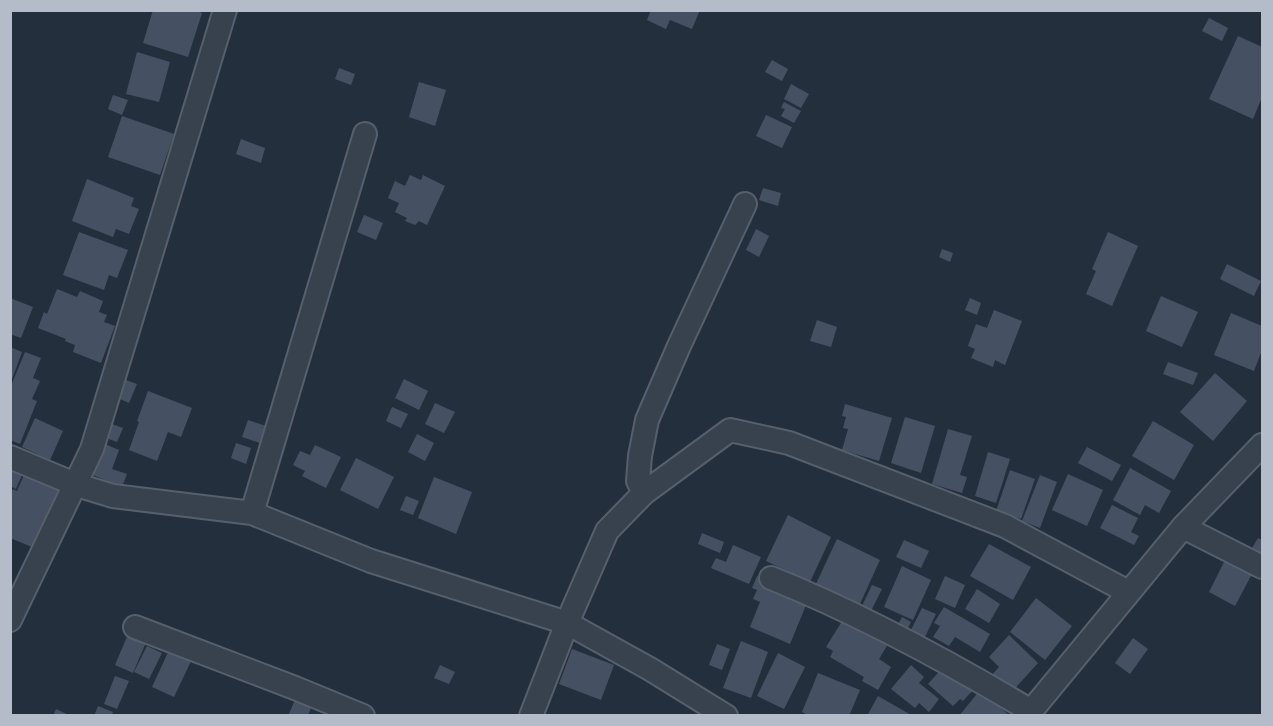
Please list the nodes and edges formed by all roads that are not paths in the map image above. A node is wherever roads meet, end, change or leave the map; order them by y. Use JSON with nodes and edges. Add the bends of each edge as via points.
{"nodes":[{"id":1,"x":225,"y":10,"type":"edge"},
{"id":2,"x":365,"y":134,"type":"dead end"},
{"id":3,"x":745,"y":204,"type":"dead end"},
{"id":4,"x":1263,"y":445,"type":"edge"},
{"id":5,"x":10,"y":457,"type":"edge"},
{"id":6,"x":77,"y":485,"type":"junction"},
{"id":7,"x":644,"y":493,"type":"junction"},
{"id":8,"x":252,"y":513,"type":"junction"},
{"id":9,"x":1183,"y":527,"type":"junction"},
{"id":10,"x":1263,"y":567,"type":"edge"},
{"id":11,"x":771,"y":578,"type":"dead end"},
{"id":12,"x":1128,"y":592,"type":"junction"},
{"id":13,"x":10,"y":620,"type":"edge"},
{"id":14,"x":567,"y":623,"type":"junction"},
{"id":15,"x":135,"y":627,"type":"dead end"},
{"id":16,"x":1029,"y":713,"type":"edge"},
{"id":17,"x":363,"y":716,"type":"edge"},
{"id":18,"x":531,"y":716,"type":"edge"},
{"id":19,"x":726,"y":716,"type":"edge"}],
"edges":[{"from":1,"to":6,"type":"street","via":[[93,449]]},
{"from":2,"to":8,"type":"street"},
{"from":3,"to":7,"type":"street","via":[[647,420],[638,481]]},
{"from":4,"to":9,"type":"street"},
{"from":5,"to":6,"type":"street"},
{"from":6,"to":8,"type":"street","via":[[113,496]]},
{"from":6,"to":13,"type":"street"},
{"from":7,"to":12,"type":"street","via":[[730,430],[789,443],[1005,526]]},
{"from":7,"to":14,"type":"street","via":[[607,531]]},
{"from":8,"to":14,"type":"street","via":[[371,561]]},
{"from":9,"to":10,"type":"street"},
{"from":9,"to":12,"type":"street"},
{"from":11,"to":16,"type":"street","via":[[953,664]]},
{"from":12,"to":16,"type":"street"},
{"from":14,"to":18,"type":"street"},
{"from":14,"to":19,"type":"street"},
{"from":15,"to":17,"type":"street"}]}
